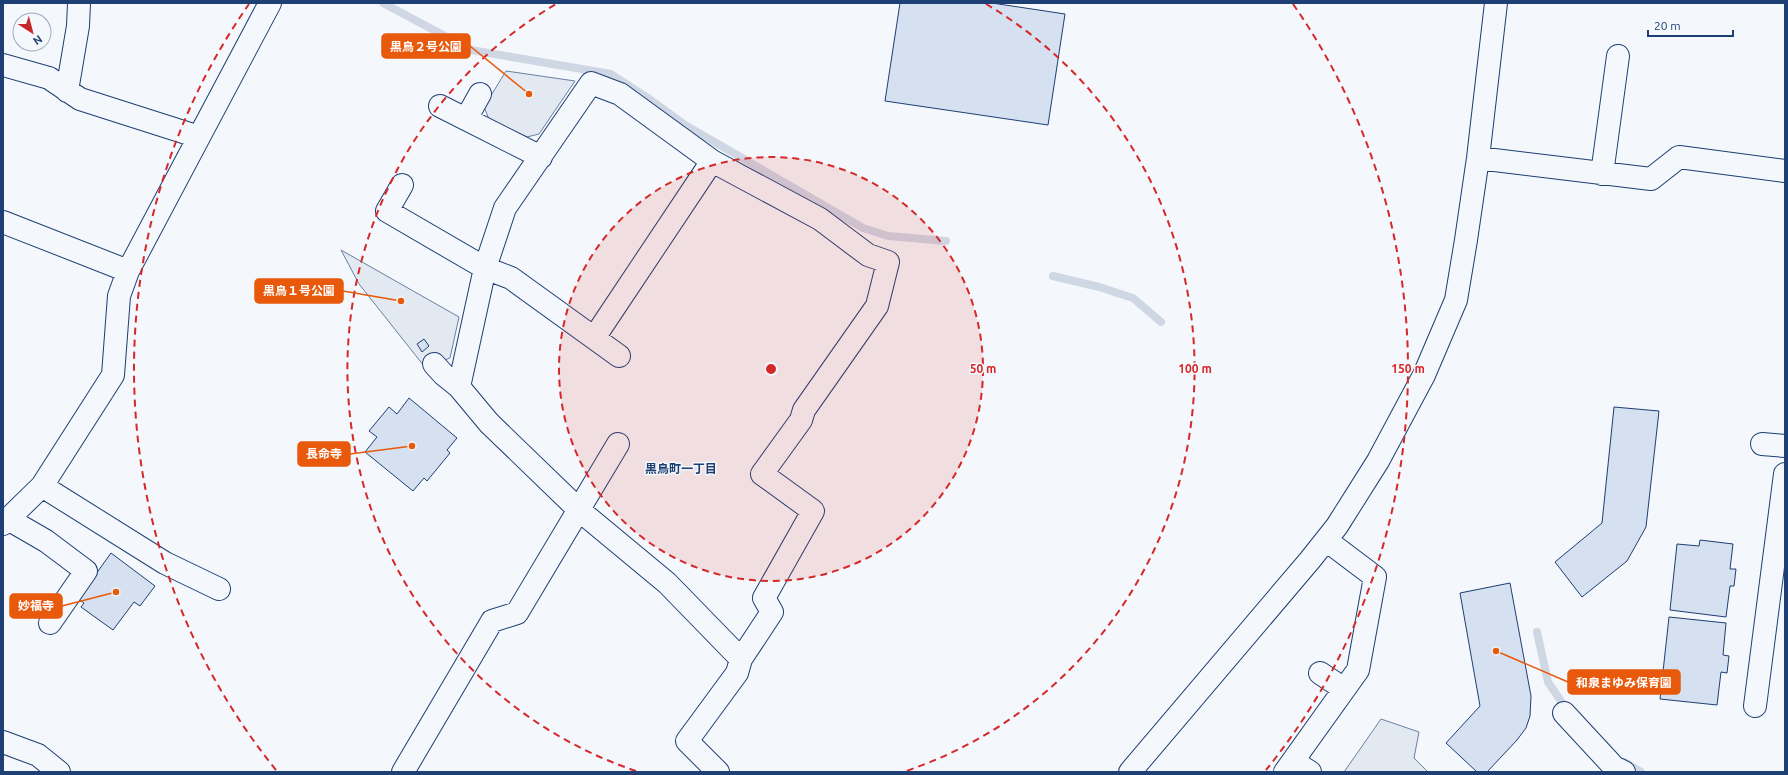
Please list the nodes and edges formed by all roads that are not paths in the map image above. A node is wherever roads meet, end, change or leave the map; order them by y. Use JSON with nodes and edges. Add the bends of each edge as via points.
{"nodes":[{"id":1,"x":79,"y":3,"type":"edge"},
{"id":2,"x":270,"y":3,"type":"edge"},
{"id":3,"x":1496,"y":3,"type":"edge"},
{"id":4,"x":1618,"y":56,"type":"dead end"},
{"id":5,"x":3,"y":65,"type":"edge"},
{"id":6,"x":67,"y":91,"type":"junction"},
{"id":7,"x":480,"y":94,"type":"dead end"},
{"id":8,"x":440,"y":106,"type":"dead end"},
{"id":9,"x":466,"y":119,"type":"junction"},
{"id":10,"x":199,"y":137,"type":"junction"},
{"id":11,"x":540,"y":157,"type":"junction"},
{"id":12,"x":1478,"y":158,"type":"junction"},
{"id":13,"x":712,"y":161,"type":"junction"},
{"id":14,"x":1785,"y":170,"type":"edge"},
{"id":15,"x":1602,"y":174,"type":"junction"},
{"id":16,"x":402,"y":185,"type":"dead end"},
{"id":17,"x":3,"y":222,"type":"edge"},
{"id":18,"x":485,"y":268,"type":"junction"},
{"id":19,"x":128,"y":271,"type":"junction"},
{"id":20,"x":594,"y":338,"type":"junction"},
{"id":21,"x":618,"y":356,"type":"dead end"},
{"id":22,"x":434,"y":364,"type":"dead end"},
{"id":23,"x":459,"y":387,"type":"junction"},
{"id":24,"x":618,"y":444,"type":"dead end"},
{"id":25,"x":1762,"y":444,"type":"dead end"},
{"id":26,"x":1785,"y":446,"type":"edge"},
{"id":27,"x":1785,"y":476,"type":"edge"},
{"id":28,"x":42,"y":486,"type":"junction"},
{"id":29,"x":579,"y":510,"type":"junction"},
{"id":30,"x":5,"y":521,"type":"edge"},
{"id":31,"x":1326,"y":540,"type":"junction"},
{"id":32,"x":219,"y":589,"type":"dead end"},
{"id":33,"x":50,"y":623,"type":"dead end"},
{"id":34,"x":741,"y":658,"type":"junction"},
{"id":35,"x":1320,"y":673,"type":"dead end"},
{"id":36,"x":1344,"y":689,"type":"junction"},
{"id":37,"x":1755,"y":706,"type":"dead end"},
{"id":38,"x":1564,"y":713,"type":"dead end"},
{"id":39,"x":3,"y":742,"type":"edge"},
{"id":40,"x":1296,"y":768,"type":"edge"},
{"id":41,"x":59,"y":772,"type":"edge"},
{"id":42,"x":403,"y":772,"type":"edge"},
{"id":43,"x":718,"y":772,"type":"edge"},
{"id":44,"x":1130,"y":772,"type":"edge"},
{"id":45,"x":1624,"y":772,"type":"edge"}],
"edges":[{"from":1,"to":6,"type":"street","via":[[78,26]]},
{"from":2,"to":10,"type":"street"},
{"from":3,"to":12,"type":"street"},
{"from":4,"to":15,"type":"street"},
{"from":5,"to":6,"type":"street","via":[[49,78]]},
{"from":6,"to":10,"type":"street","via":[[80,99]]},
{"from":7,"to":9,"type":"street"},
{"from":8,"to":9,"type":"street"},
{"from":9,"to":11,"type":"street"},
{"from":10,"to":19,"type":"street"},
{"from":11,"to":13,"type":"street","via":[[591,83],[620,94]]},
{"from":11,"to":18,"type":"street","via":[[505,208]]},
{"from":12,"to":15,"type":"street"},
{"from":12,"to":31,"type":"street","via":[[1456,300],[1424,375],[1378,461]]},
{"from":13,"to":20,"type":"street"},
{"from":13,"to":34,"type":"street","via":[[820,219],[868,255],[888,262],[877,306],[762,474],[813,511],[764,598],[772,612]]},
{"from":14,"to":15,"type":"street","via":[[1679,157],[1651,179]]},
{"from":16,"to":18,"type":"street","via":[[387,210]]},
{"from":17,"to":19,"type":"street"},
{"from":18,"to":20,"type":"street","via":[[511,278]]},
{"from":18,"to":23,"type":"street"},
{"from":19,"to":28,"type":"street","via":[[119,296],[113,376]]},
{"from":20,"to":21,"type":"street"},
{"from":22,"to":23,"type":"street"},
{"from":23,"to":29,"type":"street","via":[[489,423]]},
{"from":24,"to":29,"type":"street"},
{"from":25,"to":26,"type":"street"},
{"from":27,"to":37,"type":"street"},
{"from":28,"to":30,"type":"street"},
{"from":28,"to":32,"type":"street","via":[[166,563]]},
{"from":29,"to":34,"type":"street","via":[[667,583]]},
{"from":29,"to":42,"type":"street","via":[[517,613],[492,620]]},
{"from":30,"to":33,"type":"street","via":[[46,541],[86,571]]},
{"from":31,"to":36,"type":"street","via":[[1375,577],[1358,670]]},
{"from":31,"to":44,"type":"street"},
{"from":34,"to":43,"type":"street","via":[[738,673],[687,741]]},
{"from":35,"to":36,"type":"street"},
{"from":36,"to":40,"type":"street"},
{"from":38,"to":45,"type":"street","via":[[1614,766]]},
{"from":39,"to":41,"type":"street","via":[[38,755]]}]}
